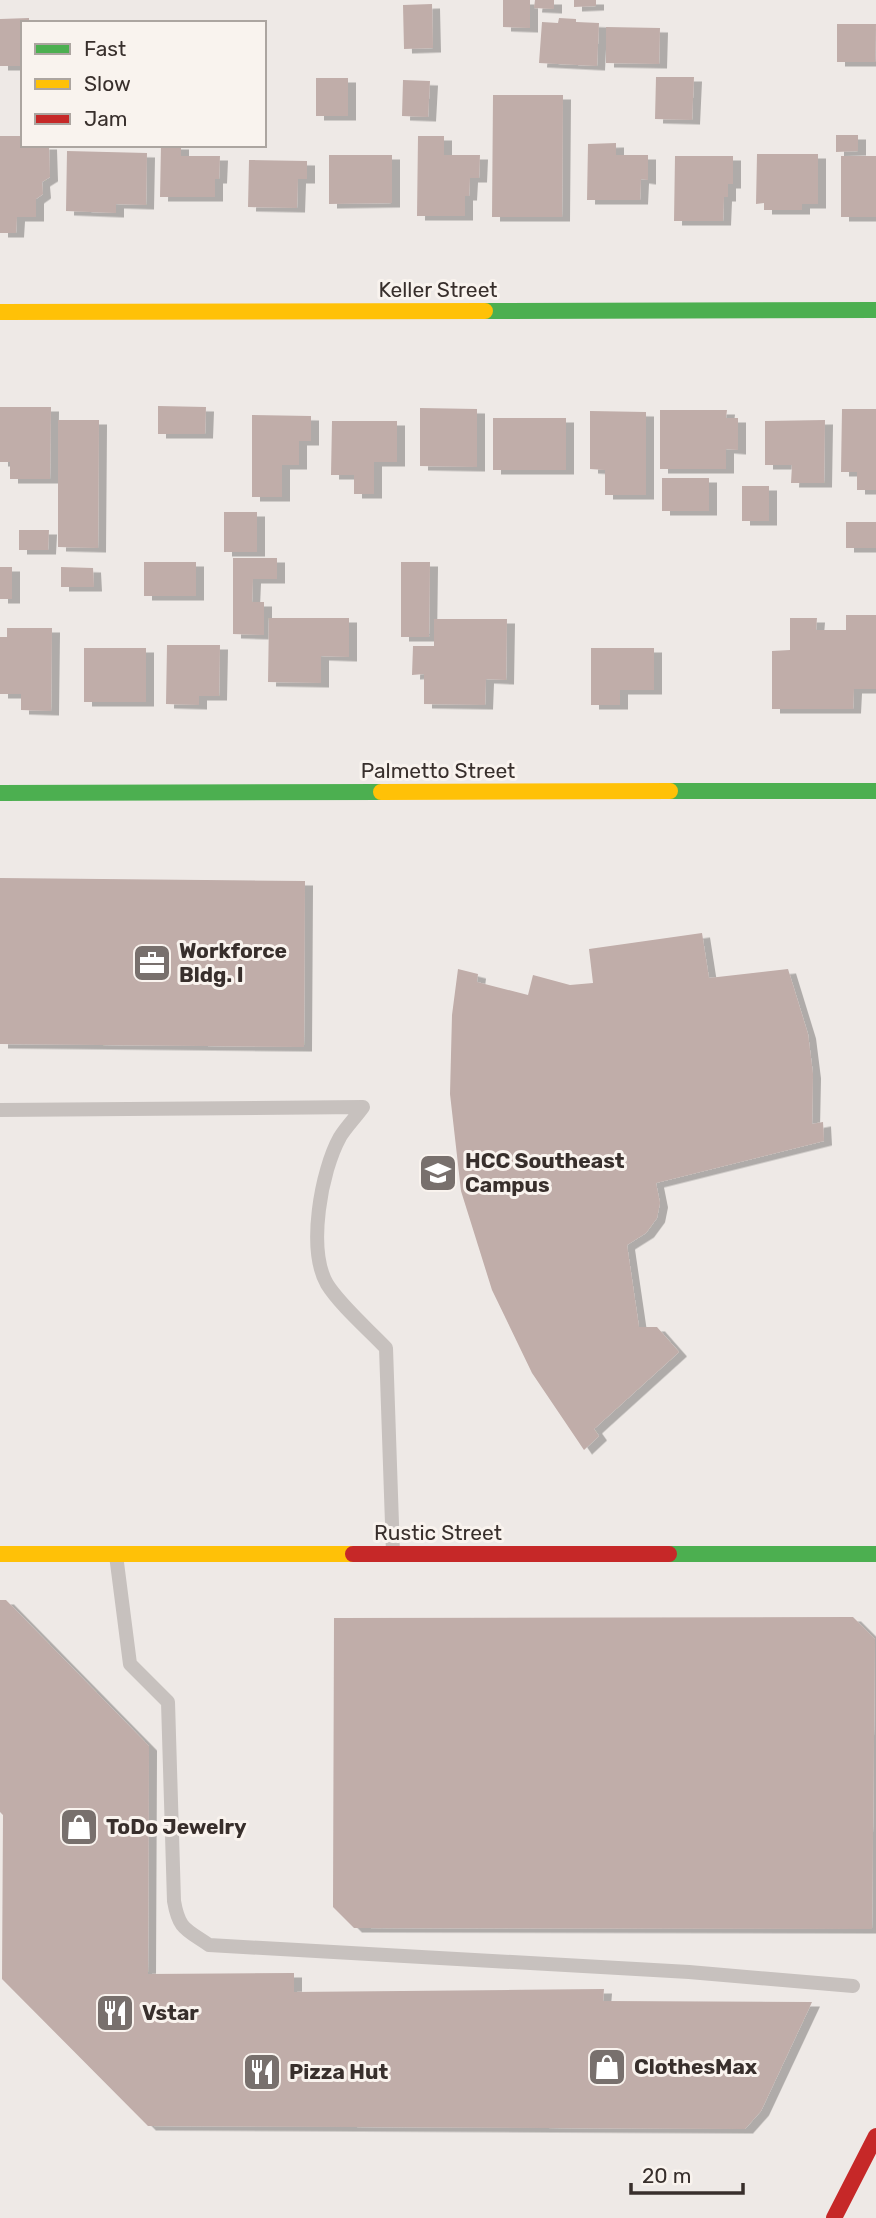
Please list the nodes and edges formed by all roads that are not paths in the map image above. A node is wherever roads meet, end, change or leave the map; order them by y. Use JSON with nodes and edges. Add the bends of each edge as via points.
{"nodes":[{"id":1,"x":876,"y":310,"type":"edge"},
{"id":2,"x":0,"y":312,"type":"edge"},
{"id":3,"x":876,"y":791,"type":"edge"},
{"id":4,"x":0,"y":793,"type":"edge"},
{"id":5,"x":0,"y":1110,"type":"edge"},
{"id":6,"x":0,"y":1554,"type":"edge"},
{"id":7,"x":116,"y":1554,"type":"junction"},
{"id":8,"x":393,"y":1554,"type":"junction"},
{"id":9,"x":876,"y":1554,"type":"edge"},
{"id":10,"x":853,"y":1986,"type":"dead end"},
{"id":11,"x":876,"y":2136,"type":"edge"},
{"id":12,"x":868,"y":2184,"type":"dead end"},
{"id":13,"x":835,"y":2218,"type":"edge"}],
"edges":[{"from":1,"to":2,"type":"street","name":"Keller Street"},
{"from":3,"to":4,"type":"street","name":"Palmetto Street"},
{"from":5,"to":8,"type":"lane","via":[[363,1107],[341,1137],[329,1165],[318,1210],[318,1249],[327,1283],[386,1348]]},
{"from":6,"to":7,"type":"street","name":"Rustic Street"},
{"from":7,"to":8,"type":"street","name":"Rustic Street"},
{"from":7,"to":10,"type":"lane","via":[[130,1664],[168,1702],[178,1921],[209,1945],[689,1972]]},
{"from":8,"to":9,"type":"street","name":"Rustic Street"},
{"from":11,"to":13,"type":"street"},
{"from":12,"to":13,"type":"street"}]}
